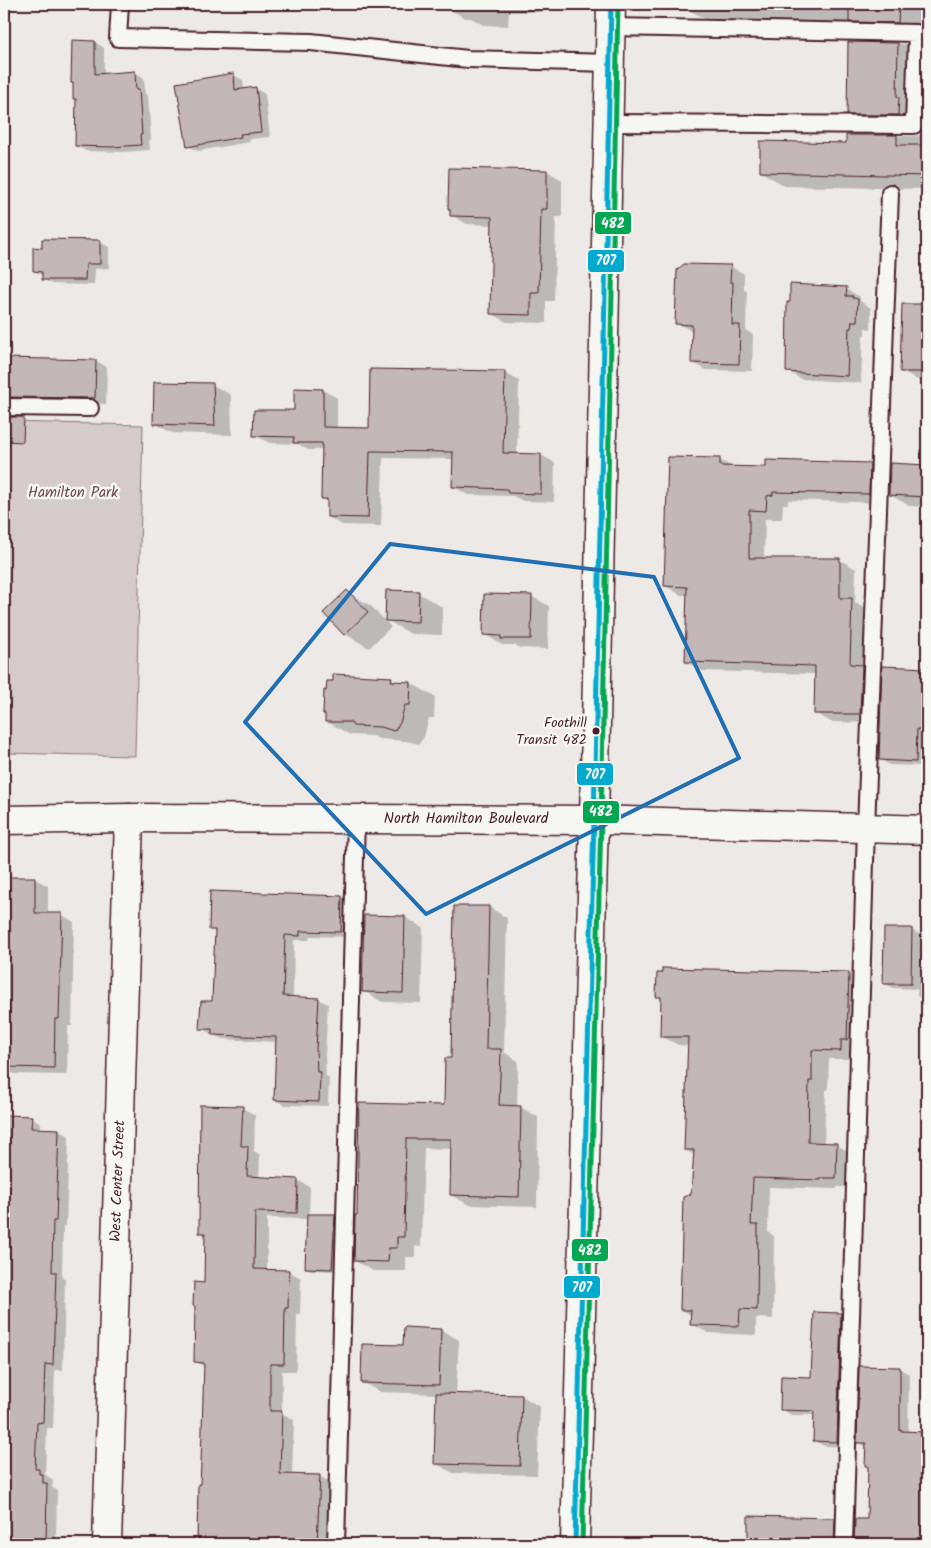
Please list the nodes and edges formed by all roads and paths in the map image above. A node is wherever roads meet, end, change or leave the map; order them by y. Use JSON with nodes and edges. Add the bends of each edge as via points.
{"nodes":[{"id":1,"x":120,"y":4,"type":"edge"},
{"id":2,"x":611,"y":15,"type":"edge"},
{"id":3,"x":610,"y":63,"type":"junction"},
{"id":4,"x":609,"y":123,"type":"junction"},
{"id":5,"x":890,"y":193,"type":"dead end"},
{"id":6,"x":4,"y":407,"type":"edge"},
{"id":7,"x":90,"y":408,"type":"dead end"},
{"id":8,"x":129,"y":818,"type":"junction"},
{"id":9,"x":356,"y":819,"type":"junction"},
{"id":10,"x":4,"y":820,"type":"edge"},
{"id":11,"x":594,"y":820,"type":"junction"},
{"id":12,"x":866,"y":828,"type":"junction"},
{"id":13,"x":927,"y":830,"type":"edge"},
{"id":14,"x":107,"y":1544,"type":"edge"},
{"id":15,"x":336,"y":1544,"type":"edge"},
{"id":16,"x":575,"y":1544,"type":"edge"},
{"id":17,"x":844,"y":1544,"type":"edge"}],
"edges":[{"from":1,"to":3,"type":"lane","via":[[118,38],[311,42],[468,59]]},
{"from":2,"to":3,"type":"street"},
{"from":2,"to":4,"type":"lane","via":[[916,33],[914,125]]},
{"from":3,"to":4,"type":"street"},
{"from":4,"to":11,"type":"street"},
{"from":5,"to":12,"type":"lane"},
{"from":6,"to":7,"type":"lane"},
{"from":8,"to":9,"type":"street","name":"North Hamilton Boulevard"},
{"from":8,"to":10,"type":"street","name":"North Hamilton Boulevard"},
{"from":8,"to":14,"type":"street","name":"West Center Street"},
{"from":9,"to":11,"type":"street","name":"North Hamilton Boulevard"},
{"from":9,"to":15,"type":"lane"},
{"from":11,"to":12,"type":"street","name":"North Hamilton Boulevard"},
{"from":11,"to":16,"type":"street"},
{"from":12,"to":13,"type":"street","name":"North Hamilton Boulevard"},
{"from":12,"to":17,"type":"lane"}]}
